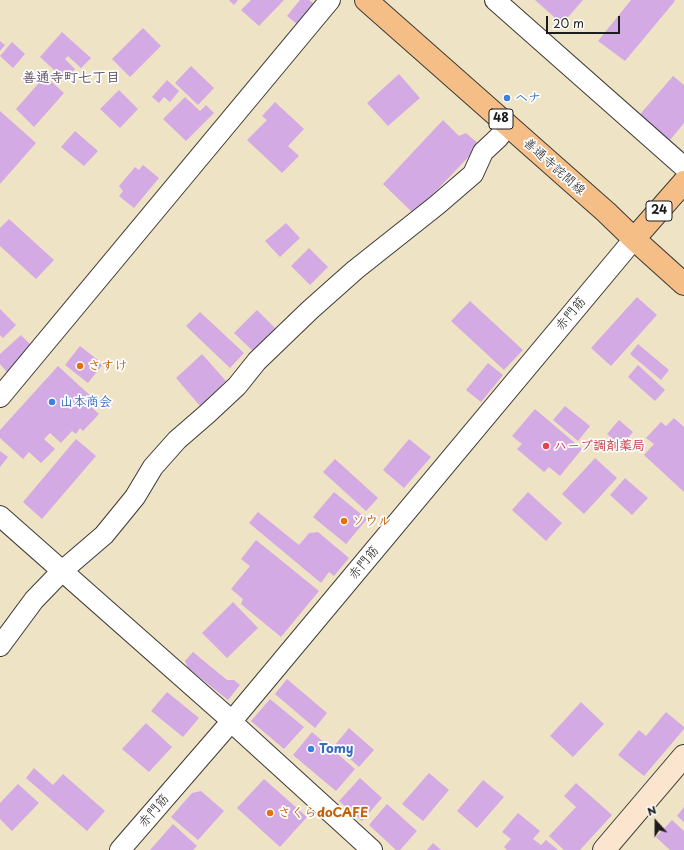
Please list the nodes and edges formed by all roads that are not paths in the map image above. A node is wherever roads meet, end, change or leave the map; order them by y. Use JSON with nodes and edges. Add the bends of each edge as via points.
{"nodes":[{"id":1,"x":330,"y":0,"type":"edge"},
{"id":2,"x":366,"y":0,"type":"edge"},
{"id":3,"x":495,"y":0,"type":"edge"},
{"id":4,"x":508,"y":125,"type":"junction"},
{"id":5,"x":684,"y":167,"type":"edge"},
{"id":6,"x":684,"y":182,"type":"edge"},
{"id":7,"x":634,"y":239,"type":"junction"},
{"id":8,"x":684,"y":284,"type":"edge"},
{"id":9,"x":0,"y":398,"type":"edge"},
{"id":10,"x":0,"y":516,"type":"edge"},
{"id":11,"x":62,"y":571,"type":"junction"},
{"id":12,"x":0,"y":646,"type":"edge"},
{"id":13,"x":231,"y":722,"type":"junction"},
{"id":14,"x":684,"y":756,"type":"edge"},
{"id":15,"x":120,"y":850,"type":"edge"},
{"id":16,"x":372,"y":850,"type":"edge"},
{"id":17,"x":604,"y":850,"type":"edge"}],
"edges":[{"from":1,"to":9,"type":"street"},
{"from":2,"to":4,"type":"main road","name":"善通寺詫間線","number":"48"},
{"from":3,"to":5,"type":"street"},
{"from":4,"to":7,"type":"main road","name":"善通寺詫間線","number":"48"},
{"from":4,"to":11,"type":"street","via":[[483,152],[473,174],[310,310],[257,361],[237,386],[177,440],[153,467],[135,497],[104,535]]},
{"from":6,"to":7,"type":"main road","number":"24"},
{"from":7,"to":8,"type":"main road","name":"善通寺詫間線"},
{"from":7,"to":13,"type":"street","name":"赤門筋"},
{"from":10,"to":11,"type":"street"},
{"from":11,"to":12,"type":"street","via":[[34,600]]},
{"from":11,"to":13,"type":"street"},
{"from":13,"to":15,"type":"street","name":"赤門筋"},
{"from":13,"to":16,"type":"street","via":[[252,749]]},
{"from":14,"to":17,"type":"street"}]}
